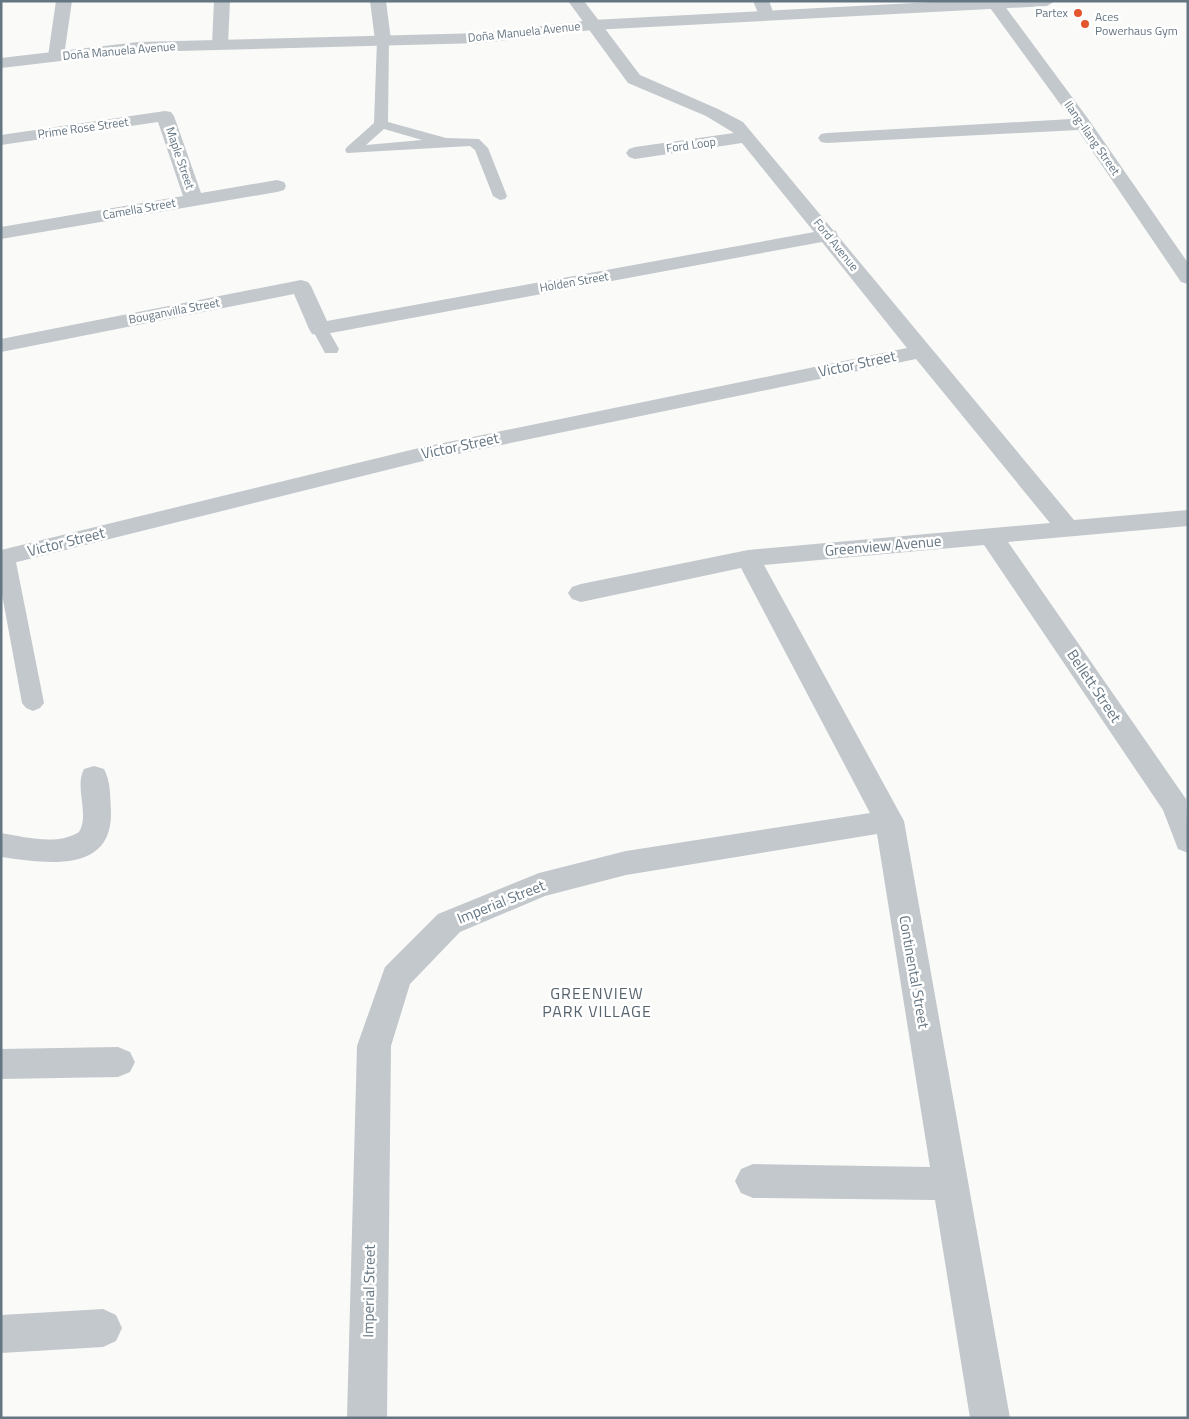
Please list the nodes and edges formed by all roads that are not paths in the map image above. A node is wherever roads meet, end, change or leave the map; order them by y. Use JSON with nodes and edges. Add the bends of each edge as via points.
{"nodes":[{"id":1,"x":64,"y":1,"type":"edge"},
{"id":2,"x":222,"y":1,"type":"edge"},
{"id":3,"x":378,"y":1,"type":"edge"},
{"id":4,"x":576,"y":1,"type":"edge"},
{"id":5,"x":1047,"y":1,"type":"edge"},
{"id":6,"x":994,"y":3,"type":"edge"},
{"id":7,"x":764,"y":9,"type":"edge"},
{"id":8,"x":592,"y":25,"type":"junction"},
{"id":9,"x":384,"y":40,"type":"junction"},
{"id":10,"x":220,"y":44,"type":"junction"},
{"id":11,"x":56,"y":56,"type":"junction"},
{"id":12,"x":1,"y":63,"type":"edge"},
{"id":13,"x":165,"y":116,"type":"joint"},
{"id":14,"x":381,"y":124,"type":"junction"},
{"id":15,"x":1083,"y":124,"type":"junction"},
{"id":16,"x":747,"y":137,"type":"junction"},
{"id":17,"x":827,"y":138,"type":"dead end"},
{"id":18,"x":1,"y":140,"type":"edge"},
{"id":19,"x":446,"y":142,"type":"junction"},
{"id":20,"x":635,"y":153,"type":"dead end"},
{"id":21,"x":277,"y":186,"type":"dead end"},
{"id":22,"x":500,"y":196,"type":"dead end"},
{"id":23,"x":194,"y":200,"type":"junction"},
{"id":24,"x":1,"y":233,"type":"edge"},
{"id":25,"x":829,"y":235,"type":"junction"},
{"id":26,"x":1188,"y":278,"type":"edge"},
{"id":27,"x":320,"y":329,"type":"junction"},
{"id":28,"x":1,"y":346,"type":"edge"},
{"id":29,"x":330,"y":349,"type":"dead end"},
{"id":30,"x":922,"y":351,"type":"junction"},
{"id":31,"x":1188,"y":518,"type":"edge"},
{"id":32,"x":1068,"y":529,"type":"junction"},
{"id":33,"x":991,"y":536,"type":"junction"},
{"id":34,"x":3,"y":557,"type":"edge"},
{"id":35,"x":748,"y":558,"type":"junction"},
{"id":36,"x":582,"y":593,"type":"dead end"},
{"id":37,"x":33,"y":704,"type":"dead end"},
{"id":38,"x":94,"y":777,"type":"dead end"},
{"id":39,"x":889,"y":821,"type":"junction"},
{"id":40,"x":1188,"y":841,"type":"edge"},
{"id":41,"x":1,"y":845,"type":"edge"},
{"id":42,"x":118,"y":1062,"type":"dead end"},
{"id":43,"x":1,"y":1064,"type":"edge"},
{"id":44,"x":753,"y":1181,"type":"dead end"},
{"id":45,"x":950,"y":1184,"type":"junction"},
{"id":46,"x":103,"y":1328,"type":"dead end"},
{"id":47,"x":1,"y":1334,"type":"edge"},
{"id":48,"x":367,"y":1418,"type":"edge"},
{"id":49,"x":990,"y":1418,"type":"edge"}],
"edges":[{"from":1,"to":11,"type":"street"},
{"from":2,"to":10,"type":"street"},
{"from":3,"to":9,"type":"street"},
{"from":4,"to":8,"type":"street","name":"Ford Avenue"},
{"from":5,"to":6,"type":"street","name":"Doña Manuela Avenue"},
{"from":6,"to":7,"type":"street","name":"Doña Manuela Avenue"},
{"from":6,"to":15,"type":"street","name":"Ilang-Ilang Street"},
{"from":7,"to":8,"type":"street","name":"Doña Manuela Avenue"},
{"from":8,"to":9,"type":"street","name":"Doña Manuela Avenue","via":[[482,38]]},
{"from":8,"to":16,"type":"street","name":"Ford Avenue","via":[[634,79],[648,88],[722,116]]},
{"from":9,"to":10,"type":"street","name":"Doña Manuela Avenue"},
{"from":9,"to":14,"type":"lane"},
{"from":10,"to":11,"type":"street","name":"Doña Manuela Avenue","via":[[138,47]]},
{"from":11,"to":12,"type":"street","name":"Doña Manuela Avenue"},
{"from":13,"to":18,"type":"street","name":"Prime Rose Street"},
{"from":13,"to":23,"type":"street","name":"Maple Street"},
{"from":14,"to":19,"type":"lane"},
{"from":14,"to":19,"type":"lane","via":[[352,150]]},
{"from":15,"to":17,"type":"street"},
{"from":15,"to":26,"type":"street","name":"Ilang-Ilang Street"},
{"from":16,"to":20,"type":"street","name":"Ford Loop"},
{"from":16,"to":25,"type":"street","name":"Ford Avenue"},
{"from":19,"to":22,"type":"lane","via":[[474,142],[481,148]]},
{"from":21,"to":23,"type":"street","name":"Camella Street"},
{"from":23,"to":24,"type":"street","name":"Camella Street"},
{"from":25,"to":27,"type":"street","name":"Holden Street"},
{"from":25,"to":30,"type":"street","name":"Ford Avenue"},
{"from":27,"to":28,"type":"street","name":"Bouganvilla Street","via":[[301,286]]},
{"from":27,"to":29,"type":"lane"},
{"from":30,"to":32,"type":"street","name":"Ford Avenue"},
{"from":30,"to":34,"type":"street","name":"Victor Street","via":[[419,455]]},
{"from":31,"to":32,"type":"street","name":"Greenview Avenue"},
{"from":32,"to":33,"type":"street","name":"Greenview Avenue"},
{"from":33,"to":35,"type":"street","name":"Greenview Avenue"},
{"from":33,"to":40,"type":"street","name":"Bellett Street","via":[[1176,807]]},
{"from":34,"to":37,"type":"lane"},
{"from":35,"to":36,"type":"street","name":"Greenview Avenue"},
{"from":35,"to":39,"type":"street","name":"Continental Street"},
{"from":38,"to":41,"type":"street","via":[[95,831],[86,844],[62,851]]},
{"from":39,"to":45,"type":"street","name":"Continental Street"},
{"from":39,"to":48,"type":"street","name":"Imperial Street","via":[[626,863],[539,885],[449,923],[396,977],[374,1046]]},
{"from":42,"to":43,"type":"street"},
{"from":44,"to":45,"type":"street"},
{"from":45,"to":49,"type":"street","name":"Continental Street"},
{"from":46,"to":47,"type":"street"}]}
